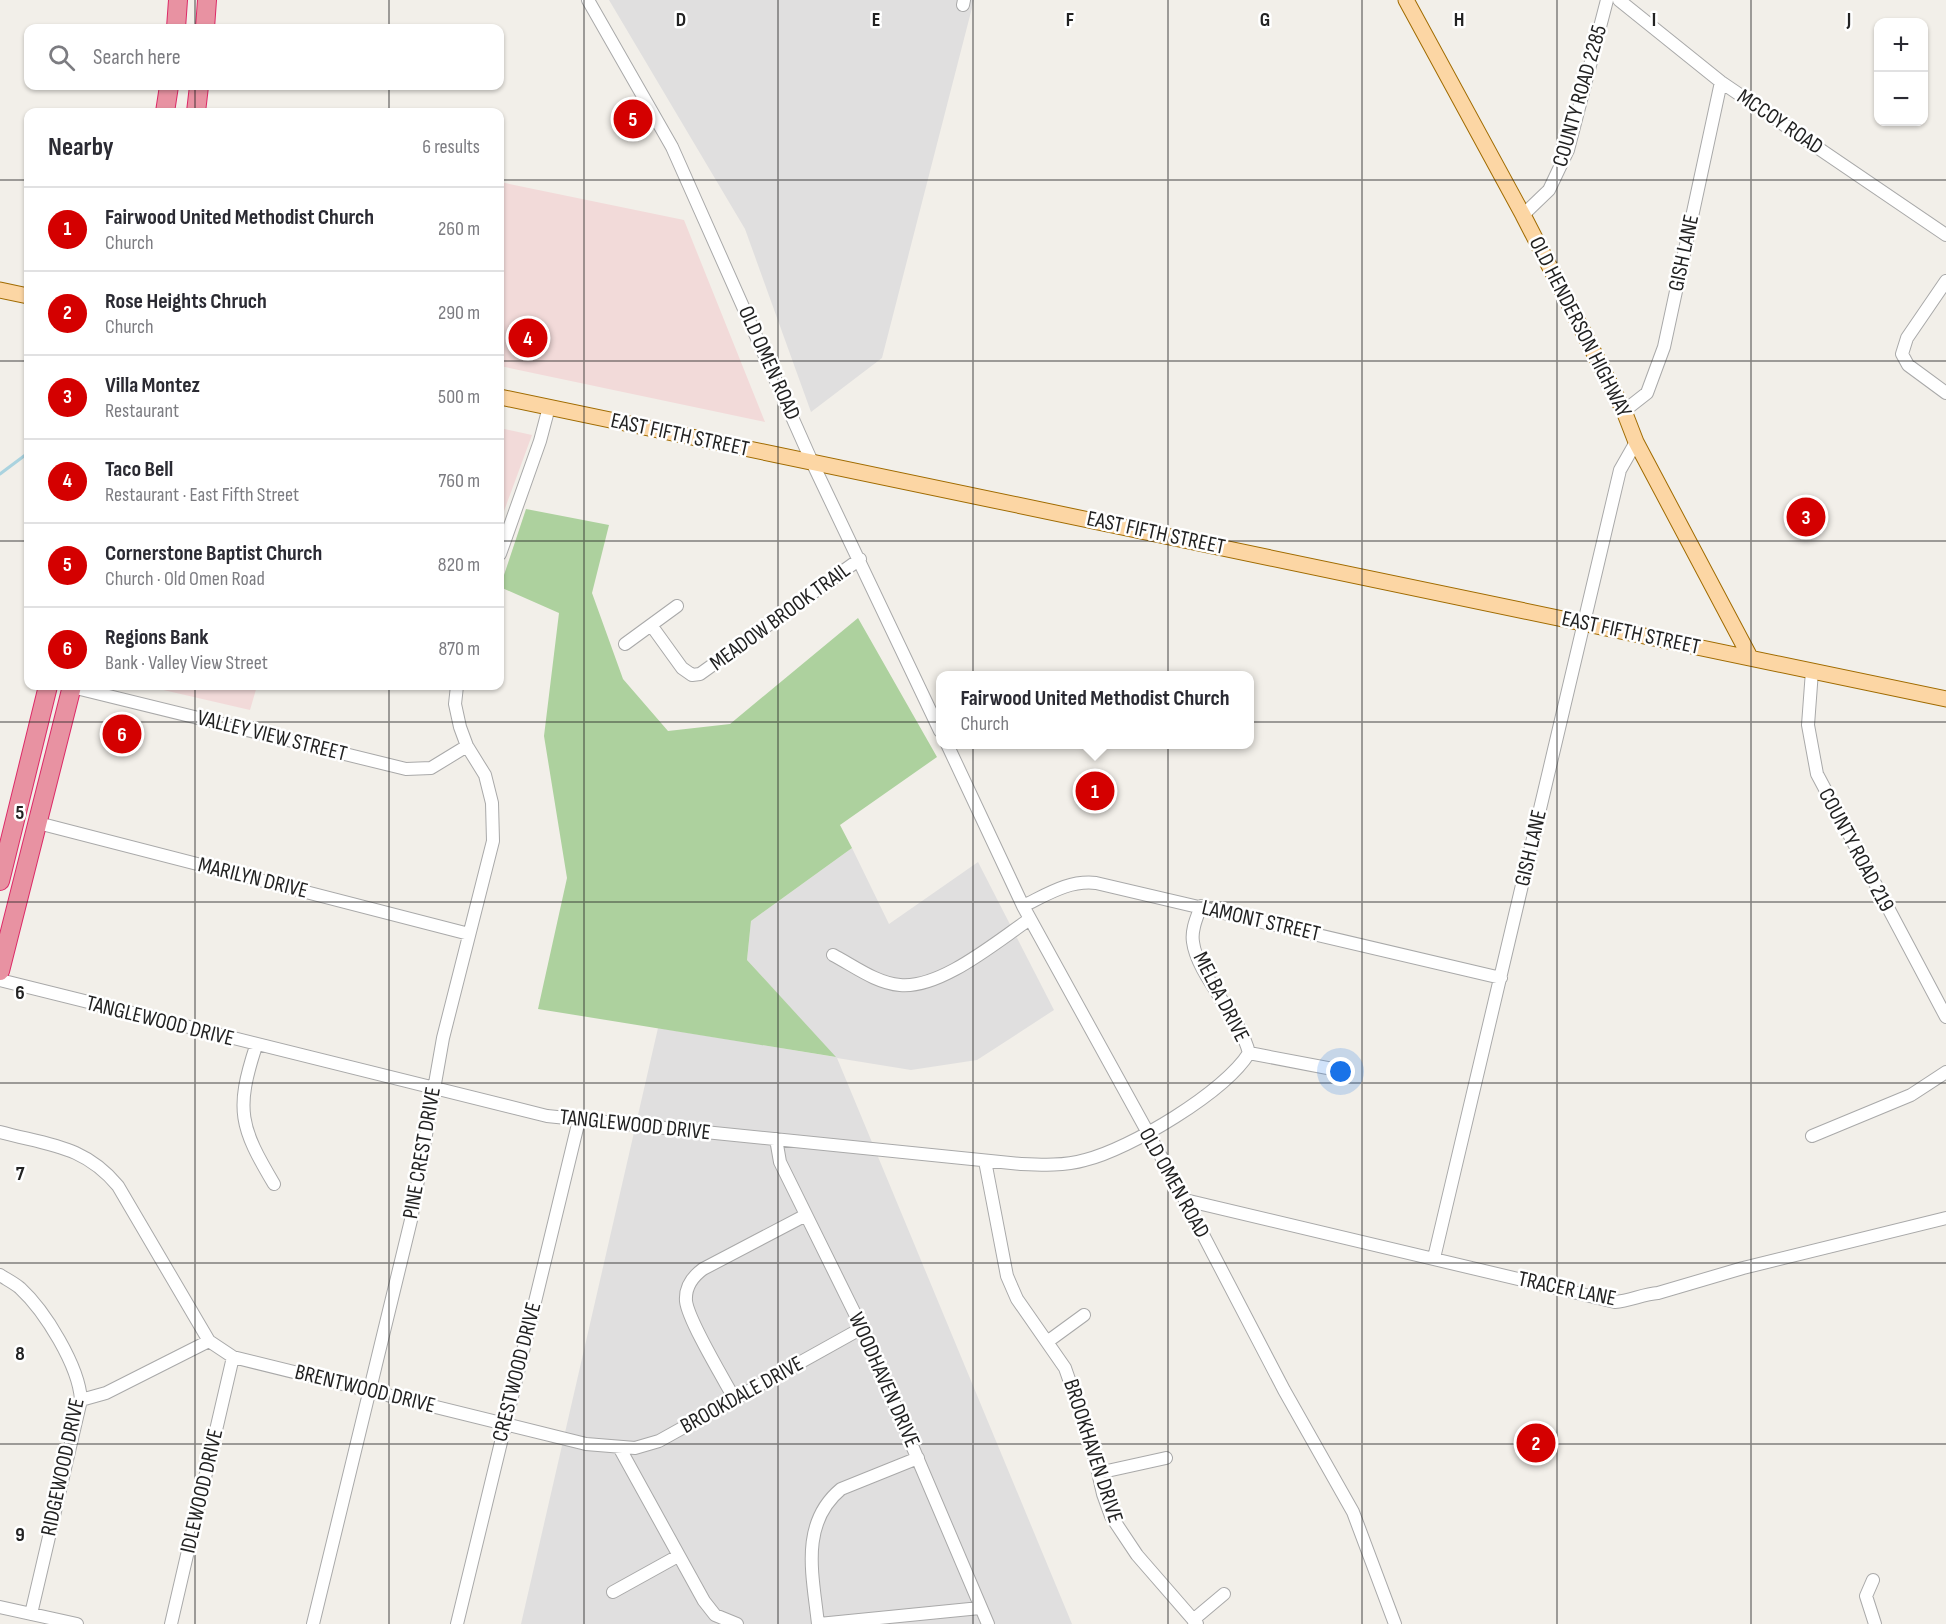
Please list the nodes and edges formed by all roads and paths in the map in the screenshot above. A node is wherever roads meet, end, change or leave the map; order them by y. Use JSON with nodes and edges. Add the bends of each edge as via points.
{"nodes":[{"id":1,"x":178,"y":0,"type":"edge"},
{"id":2,"x":207,"y":0,"type":"edge"},
{"id":3,"x":588,"y":0,"type":"edge"},
{"id":4,"x":1406,"y":0,"type":"edge"},
{"id":5,"x":1607,"y":0,"type":"edge"},
{"id":6,"x":1619,"y":0,"type":"edge"},
{"id":7,"x":176,"y":24,"type":"edge"},
{"id":8,"x":205,"y":24,"type":"edge"},
{"id":9,"x":1721,"y":82,"type":"junction"},
{"id":10,"x":168,"y":90,"type":"edge"},
{"id":11,"x":199,"y":90,"type":"edge"},
{"id":12,"x":166,"y":108,"type":"edge"},
{"id":13,"x":196,"y":108,"type":"edge"},
{"id":14,"x":1523,"y":215,"type":"junction"},
{"id":15,"x":1946,"y":235,"type":"edge"},
{"id":16,"x":1946,"y":281,"type":"edge"},
{"id":17,"x":0,"y":290,"type":"edge"},
{"id":18,"x":24,"y":295,"type":"edge"},
{"id":19,"x":1946,"y":393,"type":"edge"},
{"id":20,"x":504,"y":398,"type":"edge"},
{"id":21,"x":549,"y":408,"type":"junction"},
{"id":22,"x":1624,"y":411,"type":"junction"},
{"id":23,"x":1636,"y":442,"type":"junction"},
{"id":24,"x":812,"y":462,"type":"junction"},
{"id":25,"x":504,"y":543,"type":"edge"},
{"id":26,"x":860,"y":560,"type":"junction"},
{"id":27,"x":677,"y":606,"type":"dead end"},
{"id":28,"x":1584,"y":623,"type":"junction"},
{"id":29,"x":651,"y":625,"type":"junction"},
{"id":30,"x":625,"y":644,"type":"dead end"},
{"id":31,"x":1750,"y":657,"type":"junction"},
{"id":32,"x":1812,"y":671,"type":"junction"},
{"id":33,"x":47,"y":690,"type":"edge"},
{"id":34,"x":70,"y":690,"type":"edge"},
{"id":35,"x":87,"y":690,"type":"edge"},
{"id":36,"x":457,"y":690,"type":"edge"},
{"id":37,"x":1946,"y":699,"type":"edge"},
{"id":38,"x":936,"y":722,"type":"edge"},
{"id":39,"x":467,"y":746,"type":"junction"},
{"id":40,"x":949,"y":749,"type":"edge"},
{"id":41,"x":38,"y":824,"type":"junction"},
{"id":42,"x":0,"y":881,"type":"edge"},
{"id":43,"x":1023,"y":906,"type":"junction"},
{"id":44,"x":1201,"y":906,"type":"junction"},
{"id":45,"x":1030,"y":919,"type":"junction"},
{"id":46,"x":469,"y":934,"type":"junction"},
{"id":47,"x":833,"y":955,"type":"dead end"},
{"id":48,"x":0,"y":971,"type":"edge"},
{"id":49,"x":1501,"y":978,"type":"junction"},
{"id":50,"x":0,"y":980,"type":"edge"},
{"id":51,"x":1946,"y":1017,"type":"edge"},
{"id":52,"x":256,"y":1046,"type":"junction"},
{"id":53,"x":1249,"y":1053,"type":"junction"},
{"id":54,"x":1338,"y":1070,"type":"dead end"},
{"id":55,"x":1946,"y":1072,"type":"edge"},
{"id":56,"x":433,"y":1087,"type":"junction"},
{"id":57,"x":579,"y":1120,"type":"junction"},
{"id":58,"x":0,"y":1132,"type":"edge"},
{"id":59,"x":1147,"y":1135,"type":"junction"},
{"id":60,"x":1812,"y":1136,"type":"dead end"},
{"id":61,"x":776,"y":1139,"type":"junction"},
{"id":62,"x":984,"y":1161,"type":"junction"},
{"id":63,"x":274,"y":1184,"type":"dead end"},
{"id":64,"x":1185,"y":1200,"type":"junction"},
{"id":65,"x":806,"y":1215,"type":"junction"},
{"id":66,"x":1946,"y":1218,"type":"edge"},
{"id":67,"x":1434,"y":1258,"type":"junction"},
{"id":68,"x":0,"y":1275,"type":"edge"},
{"id":69,"x":1084,"y":1315,"type":"dead end"},
{"id":70,"x":862,"y":1328,"type":"junction"},
{"id":71,"x":209,"y":1341,"type":"junction"},
{"id":72,"x":1047,"y":1342,"type":"junction"},
{"id":73,"x":233,"y":1357,"type":"junction"},
{"id":74,"x":370,"y":1391,"type":"junction"},
{"id":75,"x":734,"y":1398,"type":"junction"},
{"id":76,"x":81,"y":1400,"type":"junction"},
{"id":77,"x":504,"y":1423,"type":"junction"},
{"id":78,"x":619,"y":1448,"type":"junction"},
{"id":79,"x":918,"y":1458,"type":"junction"},
{"id":80,"x":1166,"y":1458,"type":"dead end"},
{"id":81,"x":1098,"y":1473,"type":"junction"},
{"id":82,"x":678,"y":1556,"type":"junction"},
{"id":83,"x":1873,"y":1580,"type":"dead end"},
{"id":84,"x":613,"y":1592,"type":"dead end"},
{"id":85,"x":1224,"y":1594,"type":"dead end"},
{"id":86,"x":0,"y":1607,"type":"edge"},
{"id":87,"x":980,"y":1608,"type":"junction"},
{"id":88,"x":31,"y":1614,"type":"junction"},
{"id":89,"x":895,"y":1620,"type":"edge"},
{"id":90,"x":1195,"y":1622,"type":"edge"},
{"id":91,"x":77,"y":1624,"type":"edge"},
{"id":92,"x":171,"y":1624,"type":"edge"},
{"id":93,"x":313,"y":1624,"type":"edge"},
{"id":94,"x":457,"y":1624,"type":"edge"},
{"id":95,"x":737,"y":1624,"type":"edge"},
{"id":96,"x":818,"y":1624,"type":"edge"},
{"id":97,"x":988,"y":1624,"type":"edge"},
{"id":98,"x":1395,"y":1624,"type":"edge"},
{"id":99,"x":1875,"y":1624,"type":"edge"}],
"edges":[{"from":1,"to":7,"type":"highway"},
{"from":2,"to":8,"type":"highway"},
{"from":3,"to":24,"type":"street","name":"OLD OMEN ROAD","via":[[672,147]]},
{"from":4,"to":14,"type":"main road","name":"OLD HENDERSON HIGHWAY"},
{"from":5,"to":14,"type":"street","name":"COUNTY ROAD 2285","via":[[1568,150],[1549,190]]},
{"from":6,"to":9,"type":"street","name":"MCCOY ROAD"},
{"from":9,"to":15,"type":"street","name":"MCCOY ROAD"},
{"from":9,"to":22,"type":"street","name":"GISH LANE","via":[[1664,347],[1647,393]]},
{"from":10,"to":12,"type":"highway"},
{"from":11,"to":13,"type":"highway"},
{"from":14,"to":22,"type":"main road","name":"OLD HENDERSON HIGHWAY"},
{"from":16,"to":19,"type":"street","via":[[1907,338],[1902,354],[1908,365]]},
{"from":17,"to":18,"type":"main road"},
{"from":20,"to":21,"type":"main road","name":"EAST FIFTH STREET"},
{"from":21,"to":24,"type":"main road","name":"EAST FIFTH STREET"},
{"from":21,"to":25,"type":"street"},
{"from":22,"to":23,"type":"main road","name":"OLD HENDERSON HIGHWAY"},
{"from":23,"to":28,"type":"street","name":"GISH LANE","via":[[1620,470]]},
{"from":23,"to":31,"type":"main road","name":"OLD HENDERSON HIGHWAY"},
{"from":24,"to":26,"type":"street","name":"OLD OMEN ROAD"},
{"from":24,"to":28,"type":"main road","name":"EAST FIFTH STREET"},
{"from":26,"to":29,"type":"street","name":"MEADOW BROOK TRAIL","via":[[700,674],[692,675],[682,668]]},
{"from":26,"to":38,"type":"street","name":"OLD OMEN ROAD"},
{"from":27,"to":29,"type":"street"},
{"from":28,"to":31,"type":"main road","name":"EAST FIFTH STREET"},
{"from":28,"to":49,"type":"street","name":"GISH LANE"},
{"from":29,"to":30,"type":"street"},
{"from":31,"to":32,"type":"main road","name":"EAST FIFTH STREET"},
{"from":32,"to":37,"type":"main road","name":"EAST FIFTH STREET"},
{"from":32,"to":51,"type":"street","name":"COUNTY ROAD 219","via":[[1808,725],[1817,774]]},
{"from":33,"to":42,"type":"highway"},
{"from":34,"to":41,"type":"highway"},
{"from":35,"to":39,"type":"street","name":"VALLEY VIEW STREET","via":[[406,769],[431,768]]},
{"from":36,"to":39,"type":"street","name":"PINE CREST DRIVE","via":[[456,711]]},
{"from":39,"to":46,"type":"street","name":"PINE CREST DRIVE","via":[[484,775],[495,828]]},
{"from":40,"to":43,"type":"street","name":"OLD OMEN ROAD"},
{"from":41,"to":46,"type":"street","name":"MARILYN DRIVE"},
{"from":41,"to":48,"type":"highway"},
{"from":43,"to":44,"type":"street","name":"LAMONT STREET","via":[[1080,881]]},
{"from":43,"to":45,"type":"street","name":"OLD OMEN ROAD"},
{"from":44,"to":49,"type":"street","name":"LAMONT STREET"},
{"from":44,"to":53,"type":"street","name":"MELBA DRIVE","via":[[1193,929],[1195,951],[1243,1035]]},
{"from":45,"to":47,"type":"street","via":[[928,983],[901,986],[882,981]]},
{"from":45,"to":59,"type":"street","name":"OLD OMEN ROAD"},
{"from":46,"to":56,"type":"street","name":"PINE CREST DRIVE"},
{"from":49,"to":67,"type":"street","name":"GISH LANE"},
{"from":50,"to":52,"type":"street","name":"TANGLEWOOD DRIVE"},
{"from":52,"to":56,"type":"street","name":"TANGLEWOOD DRIVE"},
{"from":52,"to":63,"type":"street","via":[[242,1105],[250,1143]]},
{"from":53,"to":54,"type":"street"},
{"from":53,"to":59,"type":"street","name":"TANGLEWOOD DRIVE","via":[[1229,1077]]},
{"from":55,"to":60,"type":"street","via":[[1911,1095]]},
{"from":56,"to":57,"type":"street","name":"TANGLEWOOD DRIVE","via":[[534,1113]]},
{"from":56,"to":74,"type":"street","name":"PINE CREST DRIVE","via":[[411,1220]]},
{"from":57,"to":61,"type":"street","name":"TANGLEWOOD DRIVE"},
{"from":57,"to":77,"type":"street","name":"CRESTWOOD DRIVE"},
{"from":58,"to":71,"type":"street","name":"BRENTWOOD DRIVE","via":[[82,1154],[106,1171]]},
{"from":59,"to":62,"type":"street","name":"TANGLEWOOD DRIVE","via":[[1087,1160],[1055,1166]]},
{"from":59,"to":64,"type":"street","name":"OLD OMEN ROAD"},
{"from":61,"to":62,"type":"street","name":"TANGLEWOOD DRIVE"},
{"from":61,"to":65,"type":"street","name":"WOODHAVEN DRIVE","via":[[780,1162]]},
{"from":62,"to":72,"type":"street","name":"BROOKHAVEN DRIVE","via":[[1007,1276],[1017,1299]]},
{"from":64,"to":67,"type":"street","name":"TRACER LANE"},
{"from":64,"to":98,"type":"street","name":"OLD OMEN ROAD","via":[[1353,1512]]},
{"from":65,"to":70,"type":"street","name":"WOODHAVEN DRIVE"},
{"from":65,"to":75,"type":"street","via":[[703,1269],[690,1282],[686,1303],[689,1313]]},
{"from":66,"to":67,"type":"street","name":"TRACER LANE","via":[[1743,1268],[1631,1301],[1615,1302]]},
{"from":68,"to":76,"type":"street","name":"RIDGEWOOD DRIVE","via":[[19,1287],[70,1357]]},
{"from":69,"to":72,"type":"street"},
{"from":70,"to":75,"type":"street","name":"BROOKDALE DRIVE"},
{"from":70,"to":79,"type":"street","name":"WOODHAVEN DRIVE"},
{"from":71,"to":73,"type":"street","name":"BRENTWOOD DRIVE"},
{"from":71,"to":76,"type":"street","via":[[106,1393]]},
{"from":72,"to":81,"type":"street","name":"BROOKHAVEN DRIVE","via":[[1065,1368]]},
{"from":73,"to":74,"type":"street","name":"BRENTWOOD DRIVE"},
{"from":73,"to":92,"type":"street","name":"IDLEWOOD DRIVE"},
{"from":74,"to":77,"type":"street","name":"BRENTWOOD DRIVE"},
{"from":74,"to":93,"type":"street","name":"PINE CREST DRIVE"},
{"from":75,"to":78,"type":"street","name":"BROOKDALE DRIVE","via":[[659,1441]]},
{"from":76,"to":88,"type":"street","name":"RIDGEWOOD DRIVE"},
{"from":77,"to":78,"type":"street","name":"BRENTWOOD DRIVE"},
{"from":77,"to":94,"type":"street","name":"CRESTWOOD DRIVE"},
{"from":78,"to":82,"type":"street"},
{"from":79,"to":87,"type":"street","name":"WOODHAVEN DRIVE"},
{"from":79,"to":96,"type":"street","via":[[841,1489],[816,1521],[811,1559]]},
{"from":80,"to":81,"type":"street"},
{"from":81,"to":90,"type":"street","name":"BROOKHAVEN DRIVE","via":[[1111,1516],[1123,1537]]},
{"from":82,"to":84,"type":"street"},
{"from":82,"to":95,"type":"street","via":[[715,1615]]},
{"from":83,"to":99,"type":"street","via":[[1866,1596]]},
{"from":85,"to":90,"type":"street"},
{"from":86,"to":88,"type":"street"},
{"from":87,"to":89,"type":"street"},
{"from":87,"to":97,"type":"street","name":"WOODHAVEN DRIVE"},
{"from":88,"to":91,"type":"street"},
{"from":89,"to":96,"type":"street"}]}
